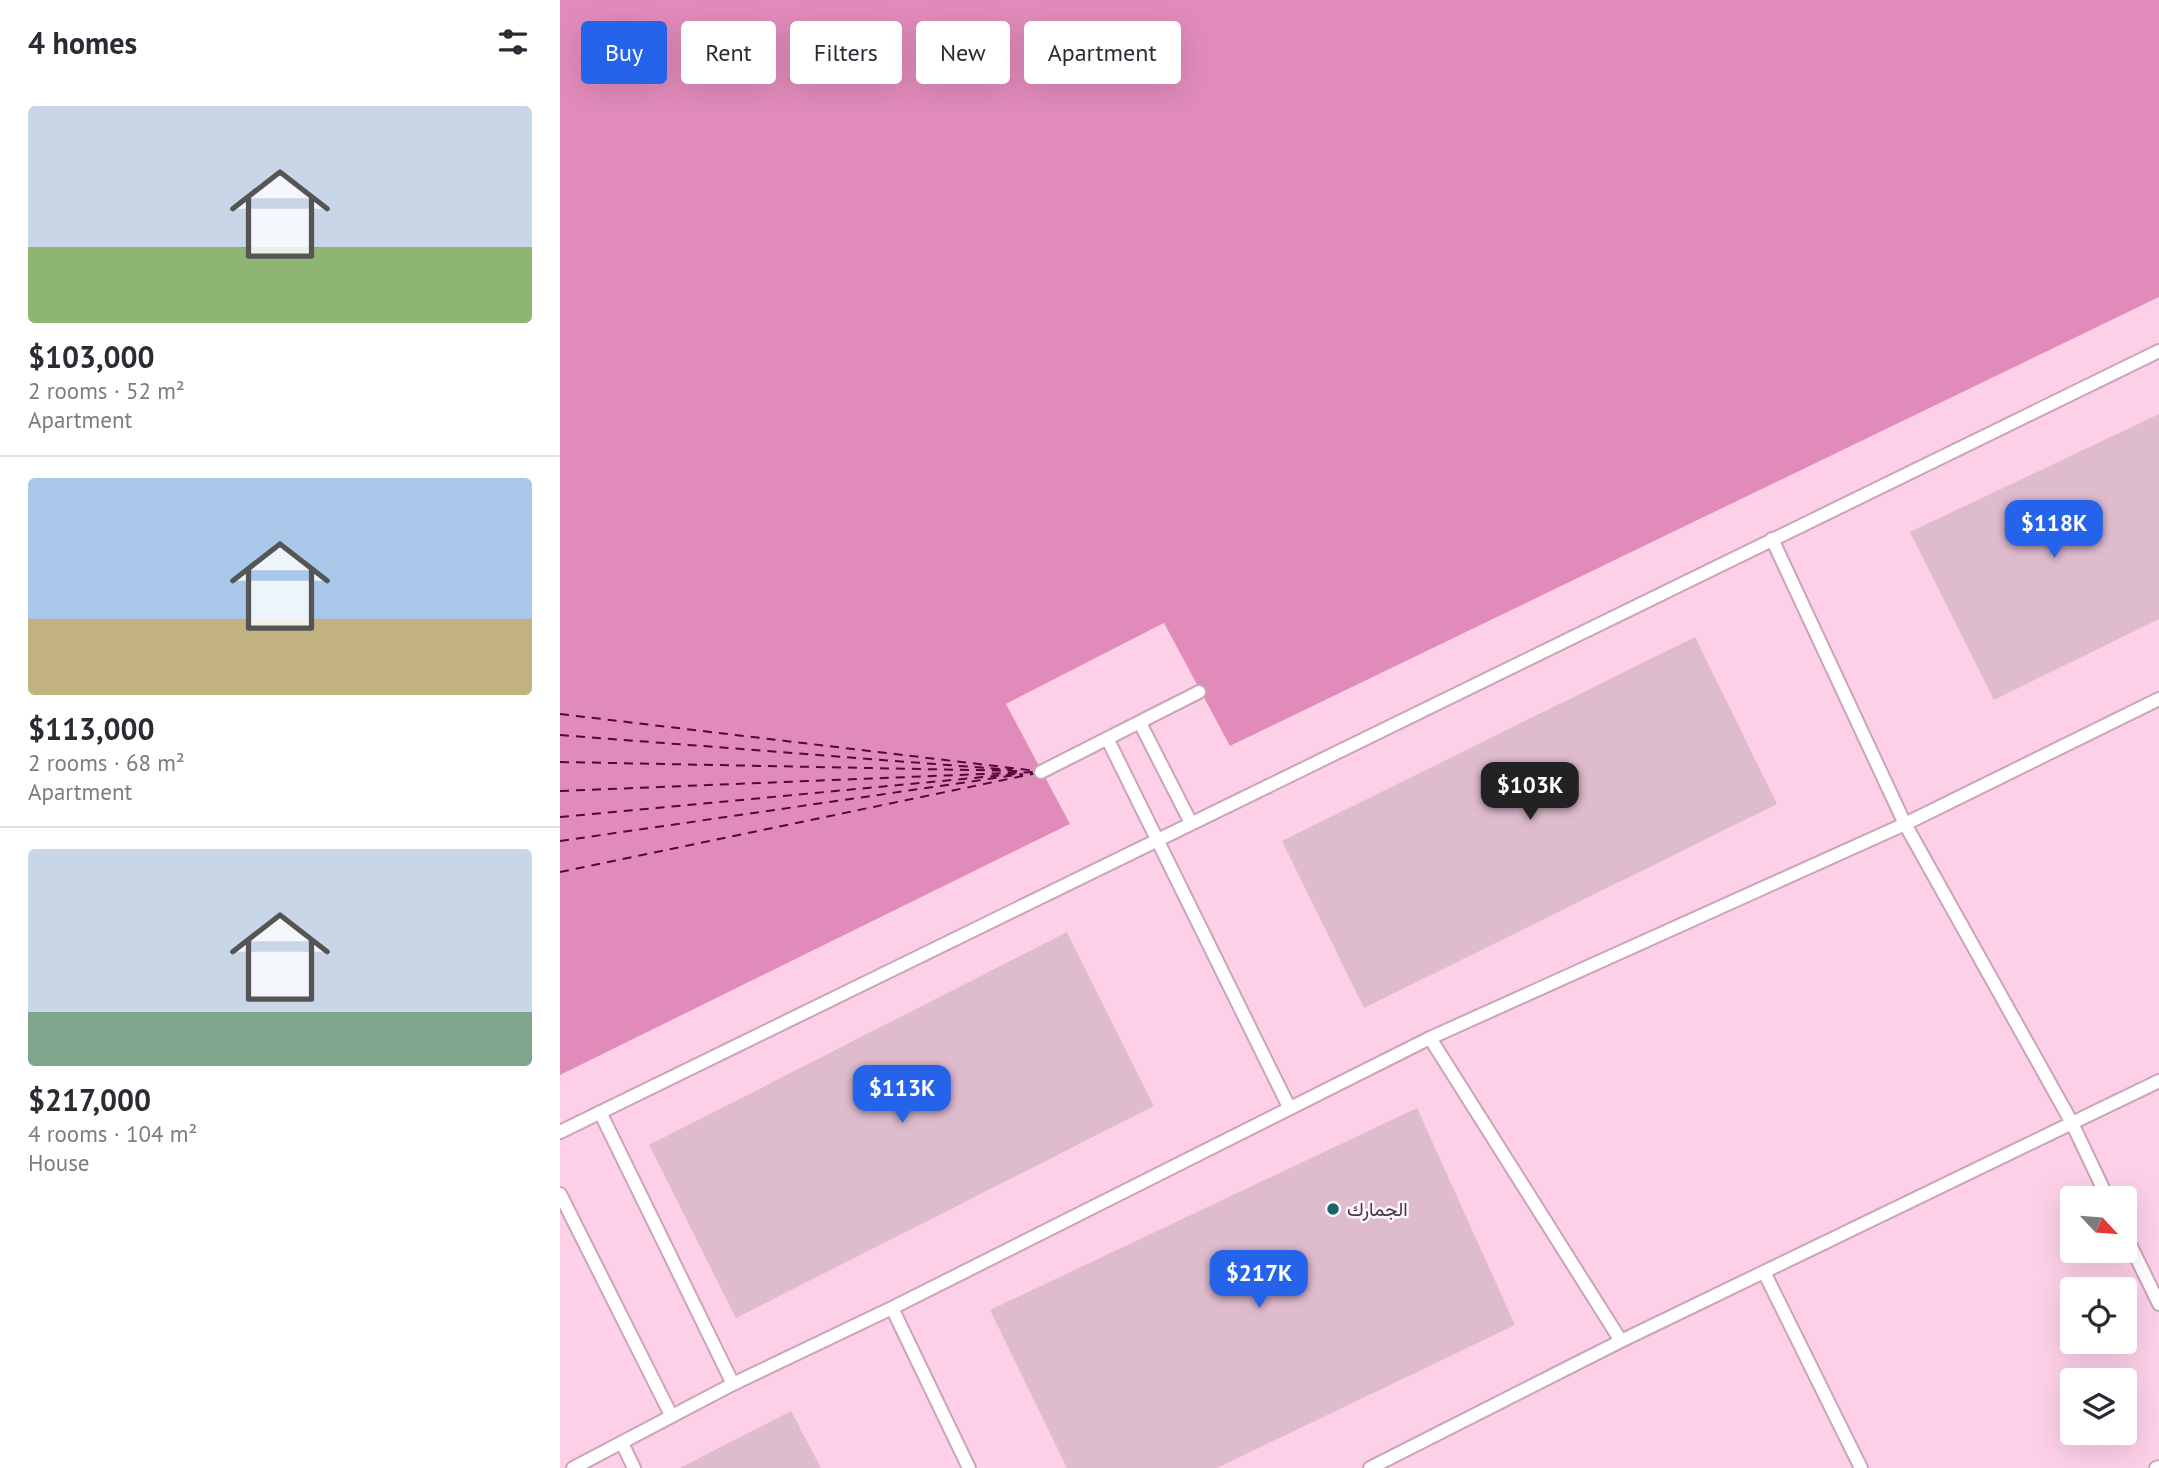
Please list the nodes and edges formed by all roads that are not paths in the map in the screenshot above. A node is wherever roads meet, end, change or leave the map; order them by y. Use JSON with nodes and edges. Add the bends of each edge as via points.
{"nodes":[{"id":1,"x":2159,"y":351,"type":"edge"},
{"id":2,"x":1772,"y":539,"type":"junction"},
{"id":3,"x":1199,"y":692,"type":"dead end"},
{"id":4,"x":2159,"y":699,"type":"edge"},
{"id":5,"x":1140,"y":723,"type":"junction"},
{"id":6,"x":1108,"y":740,"type":"junction"},
{"id":7,"x":1041,"y":772,"type":"dead end"},
{"id":8,"x":1191,"y":823,"type":"junction"},
{"id":9,"x":1905,"y":824,"type":"junction"},
{"id":10,"x":1159,"y":839,"type":"junction"},
{"id":11,"x":1430,"y":1038,"type":"junction"},
{"id":12,"x":2159,"y":1081,"type":"edge"},
{"id":13,"x":1289,"y":1107,"type":"junction"},
{"id":14,"x":600,"y":1112,"type":"junction"},
{"id":15,"x":2072,"y":1124,"type":"junction"},
{"id":16,"x":560,"y":1132,"type":"edge"},
{"id":17,"x":2102,"y":1186,"type":"edge"},
{"id":18,"x":560,"y":1194,"type":"edge"},
{"id":19,"x":2137,"y":1259,"type":"edge"},
{"id":20,"x":1765,"y":1272,"type":"junction"},
{"id":21,"x":2159,"y":1304,"type":"edge"},
{"id":22,"x":892,"y":1308,"type":"junction"},
{"id":23,"x":1621,"y":1341,"type":"junction"},
{"id":24,"x":733,"y":1384,"type":"junction"},
{"id":25,"x":671,"y":1415,"type":"junction"},
{"id":26,"x":622,"y":1443,"type":"junction"},
{"id":27,"x":573,"y":1468,"type":"edge"},
{"id":28,"x":634,"y":1468,"type":"edge"},
{"id":29,"x":969,"y":1468,"type":"edge"},
{"id":30,"x":1370,"y":1468,"type":"edge"},
{"id":31,"x":1861,"y":1468,"type":"edge"}],
"edges":[{"from":1,"to":2,"type":"lane"},
{"from":2,"to":8,"type":"lane"},
{"from":2,"to":9,"type":"lane"},
{"from":3,"to":5,"type":"lane"},
{"from":4,"to":9,"type":"lane"},
{"from":5,"to":6,"type":"lane"},
{"from":5,"to":8,"type":"lane"},
{"from":6,"to":7,"type":"lane"},
{"from":6,"to":10,"type":"lane"},
{"from":8,"to":10,"type":"lane"},
{"from":9,"to":11,"type":"lane"},
{"from":9,"to":15,"type":"lane"},
{"from":10,"to":13,"type":"lane"},
{"from":10,"to":14,"type":"lane"},
{"from":11,"to":13,"type":"lane"},
{"from":11,"to":23,"type":"lane"},
{"from":12,"to":15,"type":"lane"},
{"from":13,"to":22,"type":"lane"},
{"from":14,"to":16,"type":"lane"},
{"from":14,"to":24,"type":"lane"},
{"from":15,"to":17,"type":"lane"},
{"from":15,"to":20,"type":"lane"},
{"from":18,"to":25,"type":"lane"},
{"from":19,"to":21,"type":"lane"},
{"from":20,"to":23,"type":"lane"},
{"from":20,"to":31,"type":"lane"},
{"from":22,"to":24,"type":"lane"},
{"from":22,"to":29,"type":"lane"},
{"from":23,"to":30,"type":"lane"},
{"from":24,"to":25,"type":"lane"},
{"from":25,"to":26,"type":"lane"},
{"from":26,"to":27,"type":"lane"},
{"from":26,"to":28,"type":"lane"}]}
